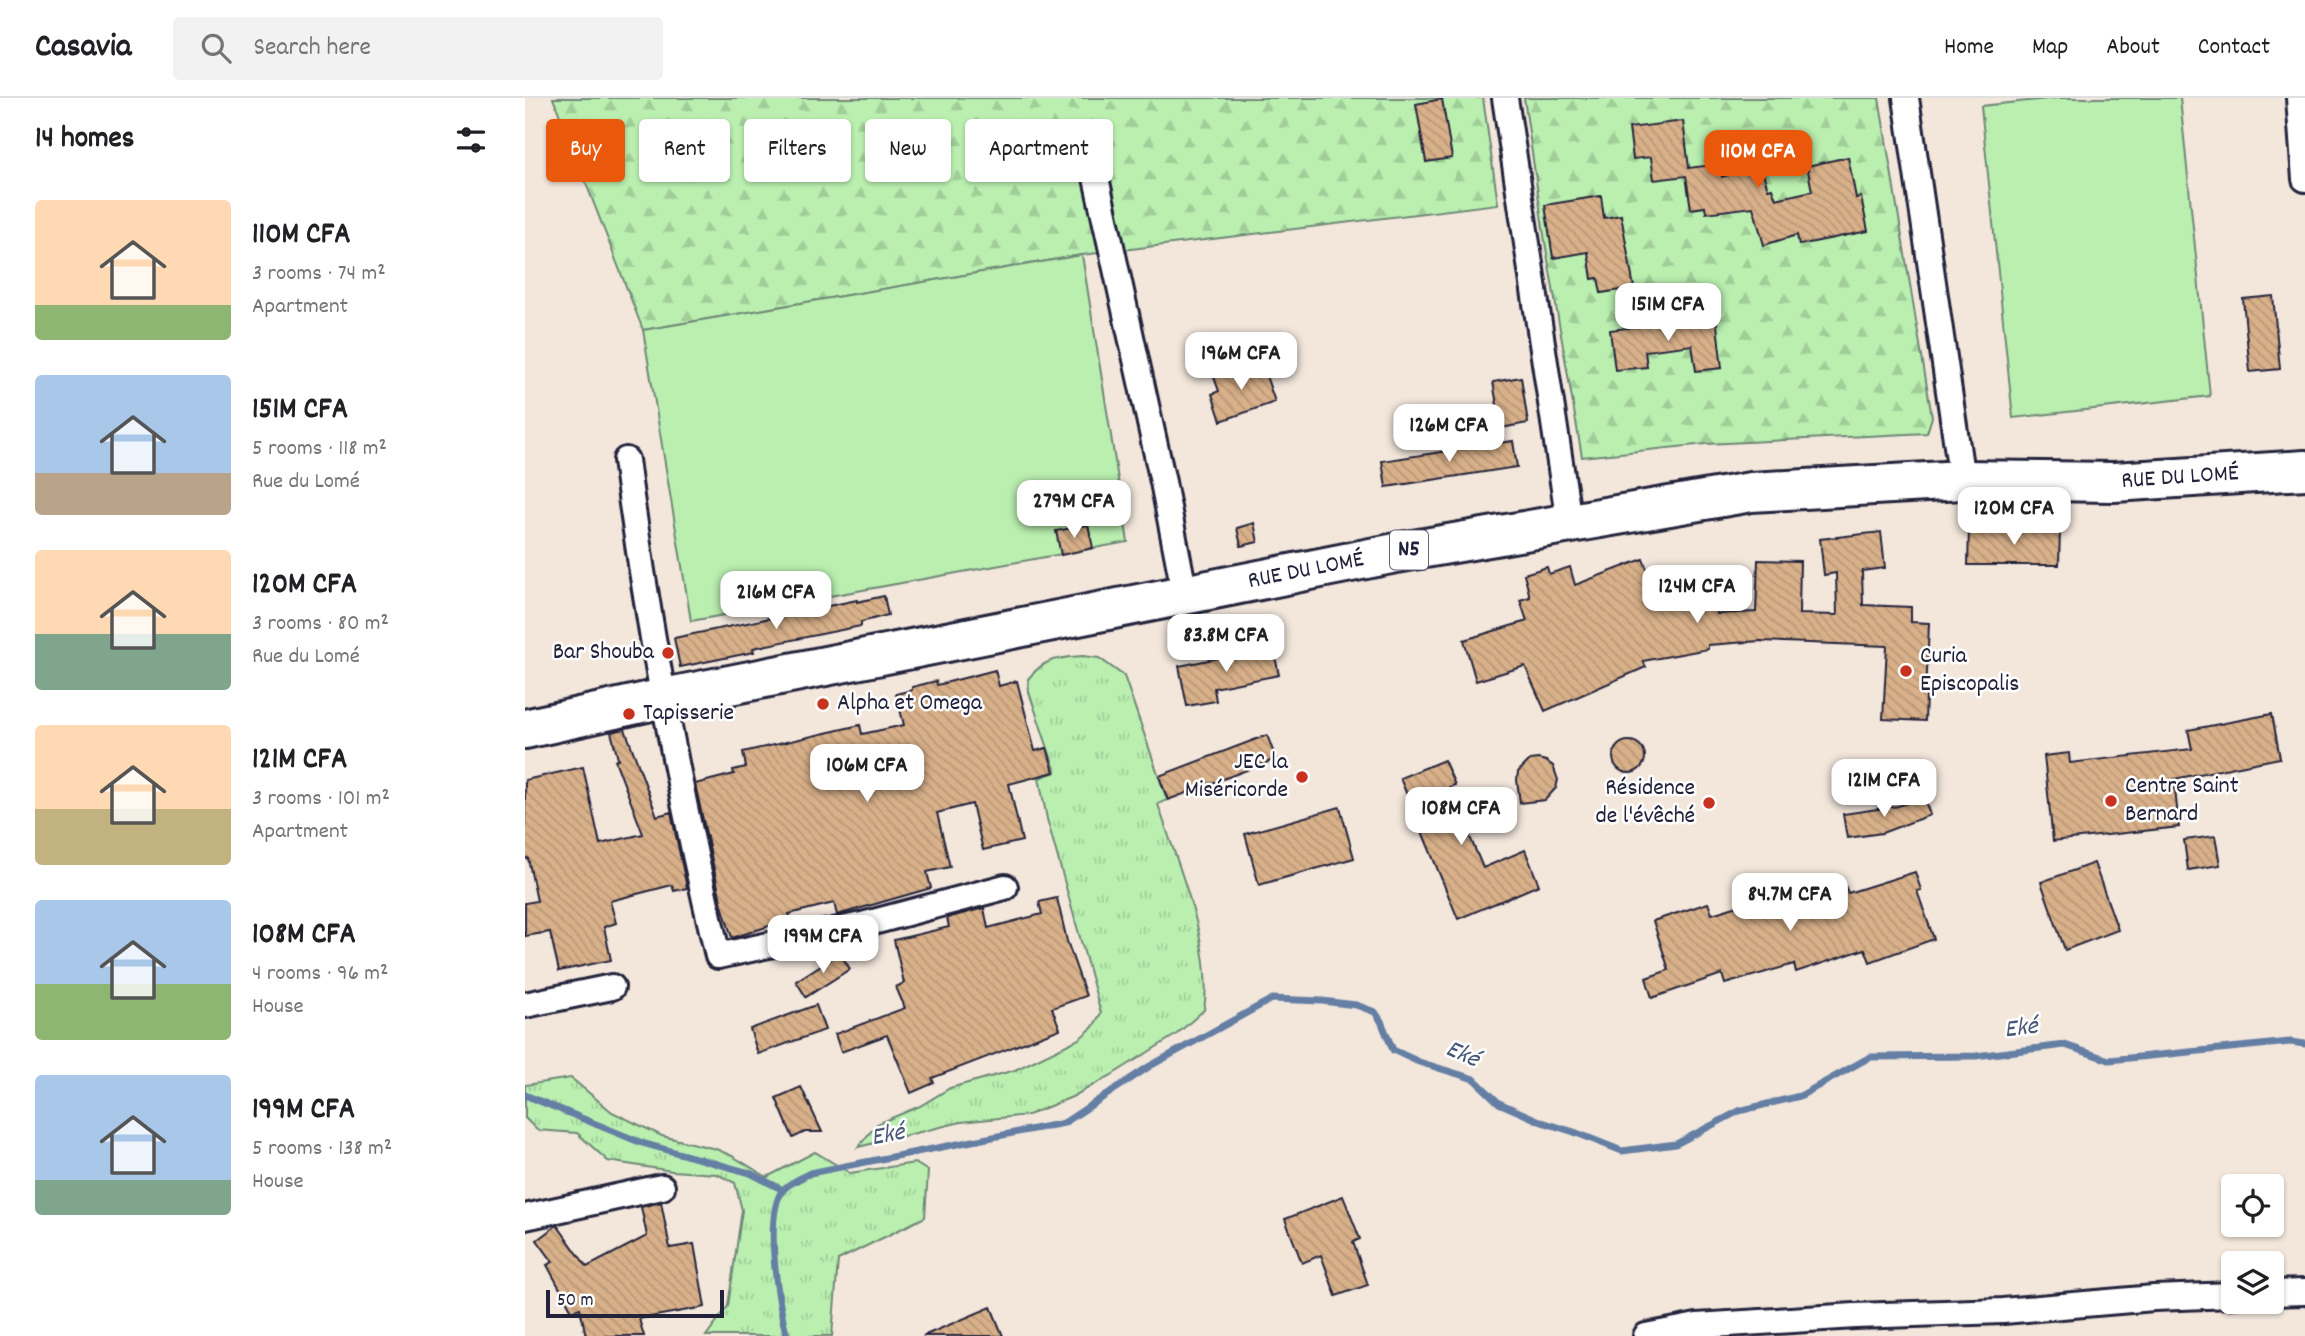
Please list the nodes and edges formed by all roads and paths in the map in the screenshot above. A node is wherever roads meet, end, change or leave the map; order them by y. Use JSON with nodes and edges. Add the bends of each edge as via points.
{"nodes":[{"id":1,"x":1505,"y":98,"type":"edge"},
{"id":2,"x":1906,"y":98,"type":"edge"},
{"id":3,"x":2299,"y":98,"type":"edge"},
{"id":4,"x":2305,"y":179,"type":"edge"},
{"id":5,"x":1097,"y":182,"type":"edge"},
{"id":6,"x":627,"y":460,"type":"dead end"},
{"id":7,"x":2305,"y":470,"type":"edge"},
{"id":8,"x":1962,"y":480,"type":"junction"},
{"id":9,"x":1569,"y":522,"type":"junction"},
{"id":10,"x":1185,"y":595,"type":"junction"},
{"id":11,"x":664,"y":698,"type":"junction"},
{"id":12,"x":525,"y":729,"type":"edge"},
{"id":13,"x":1005,"y":887,"type":"dead end"},
{"id":14,"x":612,"y":987,"type":"dead end"},
{"id":15,"x":525,"y":1005,"type":"edge"},
{"id":16,"x":662,"y":1187,"type":"dead end"},
{"id":17,"x":525,"y":1217,"type":"edge"},
{"id":18,"x":2305,"y":1292,"type":"edge"},
{"id":19,"x":2284,"y":1293,"type":"edge"},
{"id":20,"x":2221,"y":1295,"type":"edge"},
{"id":21,"x":1855,"y":1326,"type":"edge"},
{"id":22,"x":1646,"y":1336,"type":"edge"}],
"edges":[{"from":1,"to":9,"type":"street"},
{"from":2,"to":8,"type":"street"},
{"from":3,"to":4,"type":"street"},
{"from":5,"to":10,"type":"street"},
{"from":6,"to":11,"type":"street"},
{"from":7,"to":8,"type":"main road","name":"RUE DU LOMÉ","number":"N5","via":[[2115,482]]},
{"from":8,"to":9,"type":"main road","name":"RUE DU LOMÉ","number":"N5","via":[[1751,492]]},
{"from":9,"to":10,"type":"main road","name":"RUE DU LOMÉ","number":"N5"},
{"from":10,"to":11,"type":"main road","name":"RUE DU LOMÉ","number":"N5"},
{"from":11,"to":12,"type":"main road","name":"RUE DU LOMÉ","number":"N5"},
{"from":11,"to":13,"type":"street","via":[[718,956],[862,925]]},
{"from":14,"to":15,"type":"street"},
{"from":16,"to":17,"type":"street"},
{"from":18,"to":19,"type":"street"},
{"from":20,"to":21,"type":"street"},
{"from":21,"to":22,"type":"street","via":[[1697,1326]]}]}
